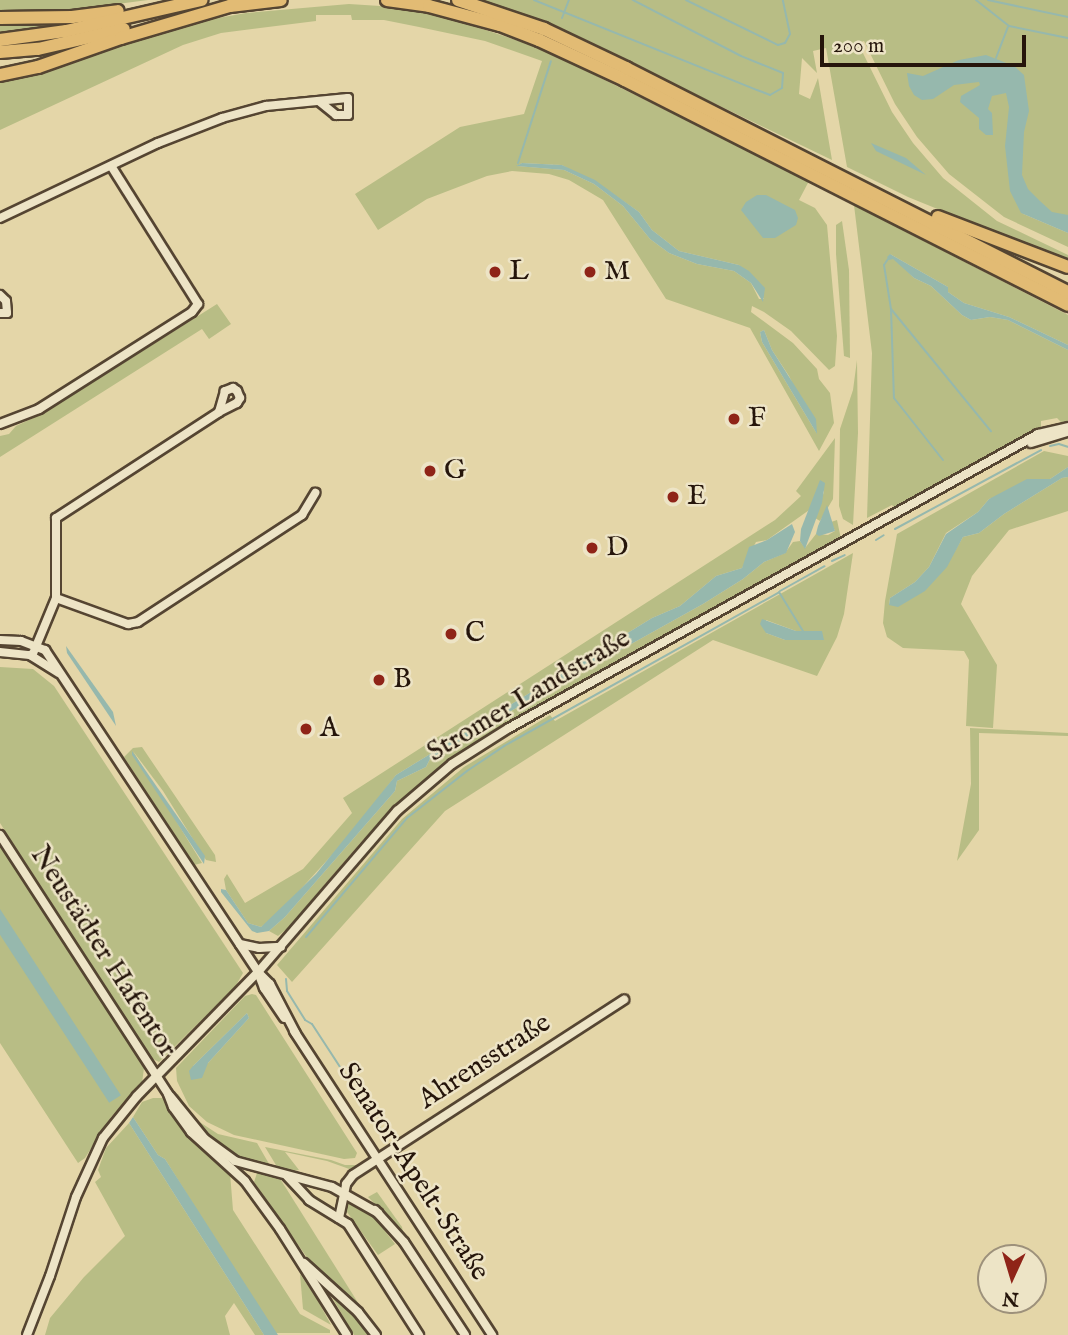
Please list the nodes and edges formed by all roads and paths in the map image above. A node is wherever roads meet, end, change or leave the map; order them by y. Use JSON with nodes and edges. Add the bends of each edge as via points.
{"nodes":[{"id":1,"x":201,"y":0,"type":"edge"},
{"id":2,"x":281,"y":0,"type":"edge"},
{"id":3,"x":387,"y":0,"type":"edge"},
{"id":4,"x":457,"y":0,"type":"edge"},
{"id":5,"x":164,"y":8,"type":"junction"},
{"id":6,"x":0,"y":18,"type":"edge"},
{"id":7,"x":170,"y":23,"type":"junction"},
{"id":8,"x":0,"y":40,"type":"edge"},
{"id":9,"x":0,"y":52,"type":"edge"},
{"id":10,"x":0,"y":75,"type":"edge"},
{"id":11,"x":319,"y":101,"type":"dead end"},
{"id":12,"x":110,"y":166,"type":"junction"},
{"id":13,"x":878,"y":194,"type":"junction"},
{"id":14,"x":0,"y":218,"type":"edge"},
{"id":15,"x":1068,"y":267,"type":"edge"},
{"id":16,"x":0,"y":295,"type":"edge"},
{"id":17,"x":1067,"y":301,"type":"edge"},
{"id":18,"x":0,"y":313,"type":"edge"},
{"id":19,"x":219,"y":412,"type":"dead end"},
{"id":20,"x":0,"y":424,"type":"edge"},
{"id":21,"x":1068,"y":431,"type":"edge"},
{"id":22,"x":1021,"y":446,"type":"junction"},
{"id":23,"x":315,"y":493,"type":"dead end"},
{"id":24,"x":56,"y":598,"type":"junction"},
{"id":25,"x":0,"y":640,"type":"edge"},
{"id":26,"x":37,"y":645,"type":"junction"},
{"id":27,"x":0,"y":652,"type":"edge"},
{"id":28,"x":32,"y":656,"type":"junction"},
{"id":29,"x":67,"y":680,"type":"junction"},
{"id":30,"x":0,"y":835,"type":"edge"},
{"id":31,"x":240,"y":944,"type":"junction"},
{"id":32,"x":281,"y":947,"type":"junction"},
{"id":33,"x":258,"y":972,"type":"junction"},
{"id":34,"x":624,"y":1000,"type":"dead end"},
{"id":35,"x":156,"y":1076,"type":"junction"},
{"id":36,"x":168,"y":1094,"type":"junction"},
{"id":37,"x":377,"y":1158,"type":"junction"},
{"id":38,"x":260,"y":1169,"type":"junction"},
{"id":39,"x":285,"y":1175,"type":"junction"},
{"id":40,"x":353,"y":1175,"type":"junction"},
{"id":41,"x":245,"y":1181,"type":"junction"},
{"id":42,"x":344,"y":1192,"type":"junction"},
{"id":43,"x":378,"y":1213,"type":"junction"},
{"id":44,"x":339,"y":1218,"type":"junction"},
{"id":45,"x":299,"y":1259,"type":"junction"},
{"id":46,"x":27,"y":1335,"type":"edge"},
{"id":47,"x":347,"y":1335,"type":"edge"},
{"id":48,"x":376,"y":1335,"type":"edge"},
{"id":49,"x":419,"y":1335,"type":"edge"},
{"id":50,"x":465,"y":1335,"type":"edge"},
{"id":51,"x":492,"y":1335,"type":"edge"}],
"edges":[{"from":1,"to":5,"type":"highway"},
{"from":2,"to":7,"type":"highway","via":[[230,6]]},
{"from":3,"to":17,"type":"highway","via":[[429,6],[539,40]]},
{"from":4,"to":13,"type":"highway","via":[[544,29]]},
{"from":5,"to":6,"type":"highway"},
{"from":5,"to":8,"type":"highway","via":[[66,31]]},
{"from":7,"to":9,"type":"highway"},
{"from":7,"to":10,"type":"highway"},
{"from":11,"to":12,"type":"street","via":[[266,106],[222,118]]},
{"from":12,"to":14,"type":"street"},
{"from":12,"to":20,"type":"street","via":[[198,304],[39,409]]},
{"from":13,"to":15,"type":"highway"},
{"from":13,"to":17,"type":"highway"},
{"from":16,"to":18,"type":"street","via":[[7,313]]},
{"from":19,"to":24,"type":"street","via":[[56,518]]},
{"from":21,"to":22,"type":"street","name":"Stromer Landstraße"},
{"from":21,"to":22,"type":"street","name":"Stromer Landstraße","via":[[1038,434]]},
{"from":22,"to":32,"type":"street","name":"Stromer Landstraße","via":[[461,758],[397,811]]},
{"from":23,"to":24,"type":"street","via":[[302,515],[138,622],[128,624]]},
{"from":24,"to":26,"type":"street"},
{"from":25,"to":26,"type":"street"},
{"from":26,"to":28,"type":"street"},
{"from":26,"to":29,"type":"street","name":"Senator-Apelt-Straße"},
{"from":27,"to":28,"type":"street","name":"Senator-Apelt-Straße"},
{"from":28,"to":29,"type":"street","name":"Senator-Apelt-Straße"},
{"from":29,"to":31,"type":"street","name":"Senator-Apelt-Straße"},
{"from":30,"to":35,"type":"street","name":"Neustädter Hafentor"},
{"from":31,"to":32,"type":"street"},
{"from":31,"to":33,"type":"street","name":"Senator-Apelt-Straße"},
{"from":32,"to":33,"type":"street","name":"Stromer Landstraße"},
{"from":33,"to":35,"type":"street","name":"Stromer Landstraße"},
{"from":33,"to":37,"type":"street","name":"Senator-Apelt-Straße"},
{"from":34,"to":37,"type":"street","name":"Ahrensstraße"},
{"from":35,"to":36,"type":"street","name":"Neustädter Hafentor"},
{"from":35,"to":46,"type":"street","name":"Stromer Landstraße","via":[[117,1119],[93,1156]]},
{"from":36,"to":38,"type":"street","name":"Neustädter Hafentor","via":[[214,1146]]},
{"from":36,"to":41,"type":"street","name":"Neustädter Hafentor","via":[[191,1132]]},
{"from":37,"to":40,"type":"street","name":"Ahrensstraße"},
{"from":37,"to":51,"type":"street","name":"Senator-Apelt-Straße"},
{"from":38,"to":39,"type":"street","name":"Neustädter Hafentor"},
{"from":38,"to":41,"type":"street"},
{"from":39,"to":42,"type":"street","name":"Neustädter Hafentor"},
{"from":39,"to":44,"type":"street","via":[[309,1200]]},
{"from":40,"to":42,"type":"street","name":"Ahrensstraße"},
{"from":40,"to":43,"type":"street","name":"Neustädter Hafentor","via":[[355,1192]]},
{"from":41,"to":45,"type":"street","name":"Neustädter Hafentor"},
{"from":42,"to":43,"type":"street","name":"Neustädter Hafentor"},
{"from":42,"to":44,"type":"street","name":"Ahrensstraße"},
{"from":43,"to":50,"type":"street","name":"Neustädter Hafentor","via":[[404,1242]]},
{"from":44,"to":49,"type":"street","via":[[348,1224]]},
{"from":45,"to":47,"type":"street","name":"Neustädter Hafentor"},
{"from":45,"to":48,"type":"street","via":[[358,1312]]}]}
